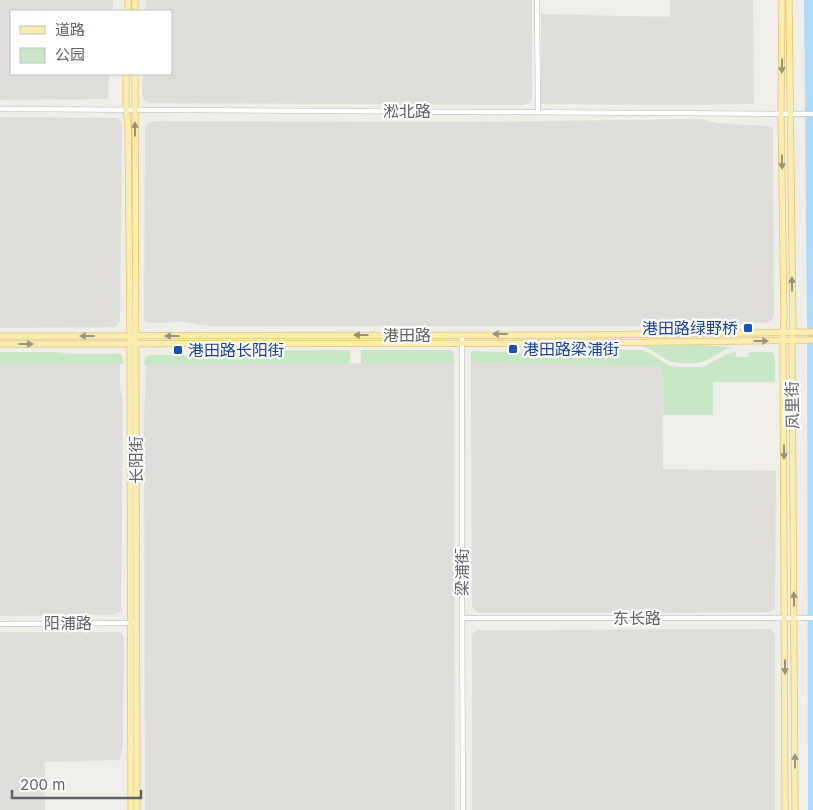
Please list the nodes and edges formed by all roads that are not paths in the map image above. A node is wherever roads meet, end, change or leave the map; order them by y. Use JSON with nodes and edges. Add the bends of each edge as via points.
{"nodes":[{"id":1,"x":537,"y":0,"type":"edge"},
{"id":2,"x":782,"y":0,"type":"edge"},
{"id":3,"x":789,"y":0,"type":"edge"},
{"id":4,"x":126,"y":75,"type":"edge"},
{"id":5,"x":134,"y":75,"type":"edge"},
{"id":6,"x":0,"y":109,"type":"edge"},
{"id":7,"x":134,"y":109,"type":"junction"},
{"id":8,"x":126,"y":110,"type":"junction"},
{"id":9,"x":538,"y":111,"type":"junction"},
{"id":10,"x":781,"y":113,"type":"junction"},
{"id":11,"x":790,"y":113,"type":"junction"},
{"id":12,"x":813,"y":114,"type":"edge"},
{"id":13,"x":793,"y":332,"type":"junction"},
{"id":14,"x":810,"y":332,"type":"edge"},
{"id":15,"x":784,"y":333,"type":"junction"},
{"id":16,"x":462,"y":334,"type":"junction"},
{"id":17,"x":0,"y":336,"type":"edge"},
{"id":18,"x":133,"y":336,"type":"junction"},
{"id":19,"x":810,"y":340,"type":"edge"},
{"id":20,"x":783,"y":341,"type":"junction"},
{"id":21,"x":792,"y":341,"type":"junction"},
{"id":22,"x":462,"y":342,"type":"junction"},
{"id":23,"x":0,"y":344,"type":"edge"},
{"id":24,"x":133,"y":344,"type":"junction"},
{"id":25,"x":462,"y":618,"type":"junction"},
{"id":26,"x":784,"y":618,"type":"junction"},
{"id":27,"x":794,"y":618,"type":"junction"},
{"id":28,"x":813,"y":618,"type":"edge"},
{"id":29,"x":134,"y":623,"type":"junction"},
{"id":30,"x":0,"y":624,"type":"edge"},
{"id":31,"x":131,"y":810,"type":"edge"},
{"id":32,"x":137,"y":810,"type":"edge"},
{"id":33,"x":463,"y":810,"type":"edge"},
{"id":34,"x":785,"y":810,"type":"edge"},
{"id":35,"x":795,"y":810,"type":"edge"}],
"edges":[{"from":1,"to":9,"type":"street"},
{"from":2,"to":10,"type":"main road","name":"凤里街","one_way":true},
{"from":3,"to":11,"type":"main road","name":"凤里街"},
{"from":4,"to":8,"type":"main road","name":"长阳街"},
{"from":5,"to":7,"type":"main road","name":"长阳街"},
{"from":6,"to":8,"type":"street","name":"淞北路"},
{"from":7,"to":8,"type":"street","name":"淞北路"},
{"from":7,"to":9,"type":"street","name":"淞北路"},
{"from":18,"to":7,"type":"main road","name":"长阳街","one_way":true},
{"from":8,"to":18,"type":"main road","name":"长阳街"},
{"from":9,"to":10,"type":"street","name":"淞北路"},
{"from":10,"to":11,"type":"street","name":"淞北路"},
{"from":10,"to":15,"type":"main road","name":"凤里街","one_way":true},
{"from":11,"to":12,"type":"street","name":"淞北路"},
{"from":13,"to":11,"type":"main road","name":"凤里街","one_way":true},
{"from":13,"to":14,"type":"main road","name":"港田路"},
{"from":13,"to":15,"type":"main road","name":"港田路"},
{"from":13,"to":21,"type":"main road","name":"凤里街"},
{"from":15,"to":16,"type":"main road","name":"港田路","one_way":true},
{"from":15,"to":20,"type":"main road","name":"凤里街"},
{"from":16,"to":18,"type":"main road","name":"港田路","one_way":true},
{"from":16,"to":22,"type":"street","name":"梁浦街"},
{"from":18,"to":17,"type":"main road","name":"港田路","one_way":true},
{"from":18,"to":24,"type":"main road","name":"长阳街"},
{"from":19,"to":21,"type":"main road","name":"港田路"},
{"from":20,"to":21,"type":"main road","name":"港田路"},
{"from":22,"to":20,"type":"main road","name":"港田路","one_way":true},
{"from":20,"to":26,"type":"main road","name":"凤里街","one_way":true},
{"from":27,"to":21,"type":"main road","name":"凤里街","one_way":true},
{"from":22,"to":24,"type":"main road","name":"港田路"},
{"from":22,"to":25,"type":"street","name":"梁浦街"},
{"from":23,"to":24,"type":"main road","name":"港田路","one_way":true},
{"from":24,"to":29,"type":"main road","name":"长阳街"},
{"from":25,"to":26,"type":"street","name":"东长路"},
{"from":25,"to":33,"type":"street","name":"梁浦街"},
{"from":26,"to":27,"type":"street","name":"东长路"},
{"from":26,"to":34,"type":"main road","name":"凤里街","one_way":true},
{"from":27,"to":28,"type":"street","name":"东长路"},
{"from":35,"to":27,"type":"main road","name":"凤里街","one_way":true},
{"from":29,"to":30,"type":"street","name":"阳浦路"},
{"from":29,"to":31,"type":"main road","name":"长阳街"},
{"from":29,"to":32,"type":"main road","name":"长阳街"}]}
